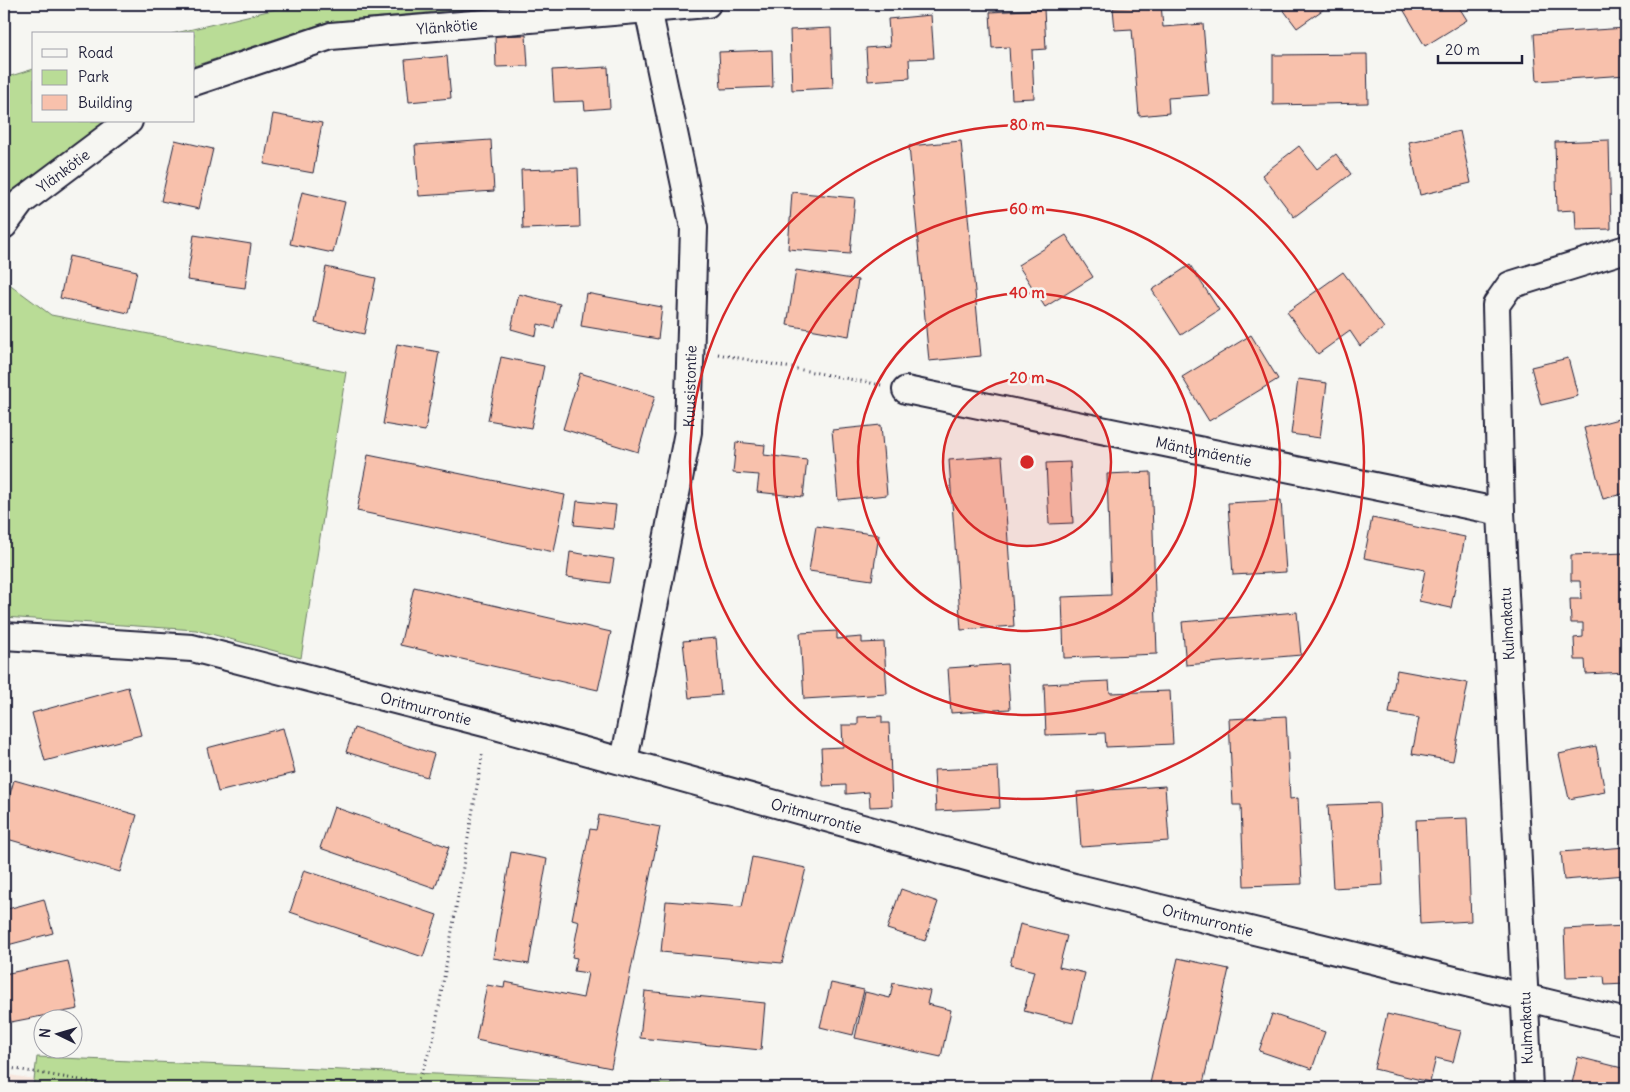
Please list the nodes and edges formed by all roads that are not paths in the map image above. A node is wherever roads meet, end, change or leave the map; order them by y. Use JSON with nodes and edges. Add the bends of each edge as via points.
{"nodes":[{"id":1,"x":707,"y":4,"type":"edge"},
{"id":2,"x":648,"y":9,"type":"junction"},
{"id":3,"x":195,"y":82,"type":"edge"},
{"id":4,"x":128,"y":122,"type":"edge"},
{"id":5,"x":4,"y":225,"type":"edge"},
{"id":6,"x":1626,"y":249,"type":"edge"},
{"id":7,"x":906,"y":390,"type":"road end"},
{"id":8,"x":1501,"y":512,"type":"junction"},
{"id":9,"x":4,"y":636,"type":"edge"},
{"id":10,"x":624,"y":761,"type":"junction"},
{"id":11,"x":1525,"y":997,"type":"junction"},
{"id":12,"x":1626,"y":1022,"type":"edge"},
{"id":13,"x":1529,"y":1088,"type":"edge"}],
"edges":[{"from":1,"to":2,"type":"street","name":"Ylänkötie"},
{"from":2,"to":3,"type":"street","name":"Ylänkötie","via":[[331,36]]},
{"from":2,"to":10,"type":"street","name":"Kuusistontie","via":[[694,228],[688,432]]},
{"from":4,"to":5,"type":"street","name":"Ylänkötie","via":[[20,202]]},
{"from":6,"to":8,"type":"street","name":"Kulmakatu","via":[[1510,285],[1496,306]]},
{"from":7,"to":8,"type":"street","name":"Mäntymäentie"},
{"from":8,"to":11,"type":"street","name":"Kulmakatu"},
{"from":9,"to":10,"type":"street","name":"Oritmurrontie","via":[[192,648]]},
{"from":10,"to":11,"type":"street","name":"Oritmurrontie","via":[[1074,887]]},
{"from":11,"to":12,"type":"street","name":"Oritmurrontie"},
{"from":11,"to":13,"type":"street","name":"Kulmakatu"}]}
